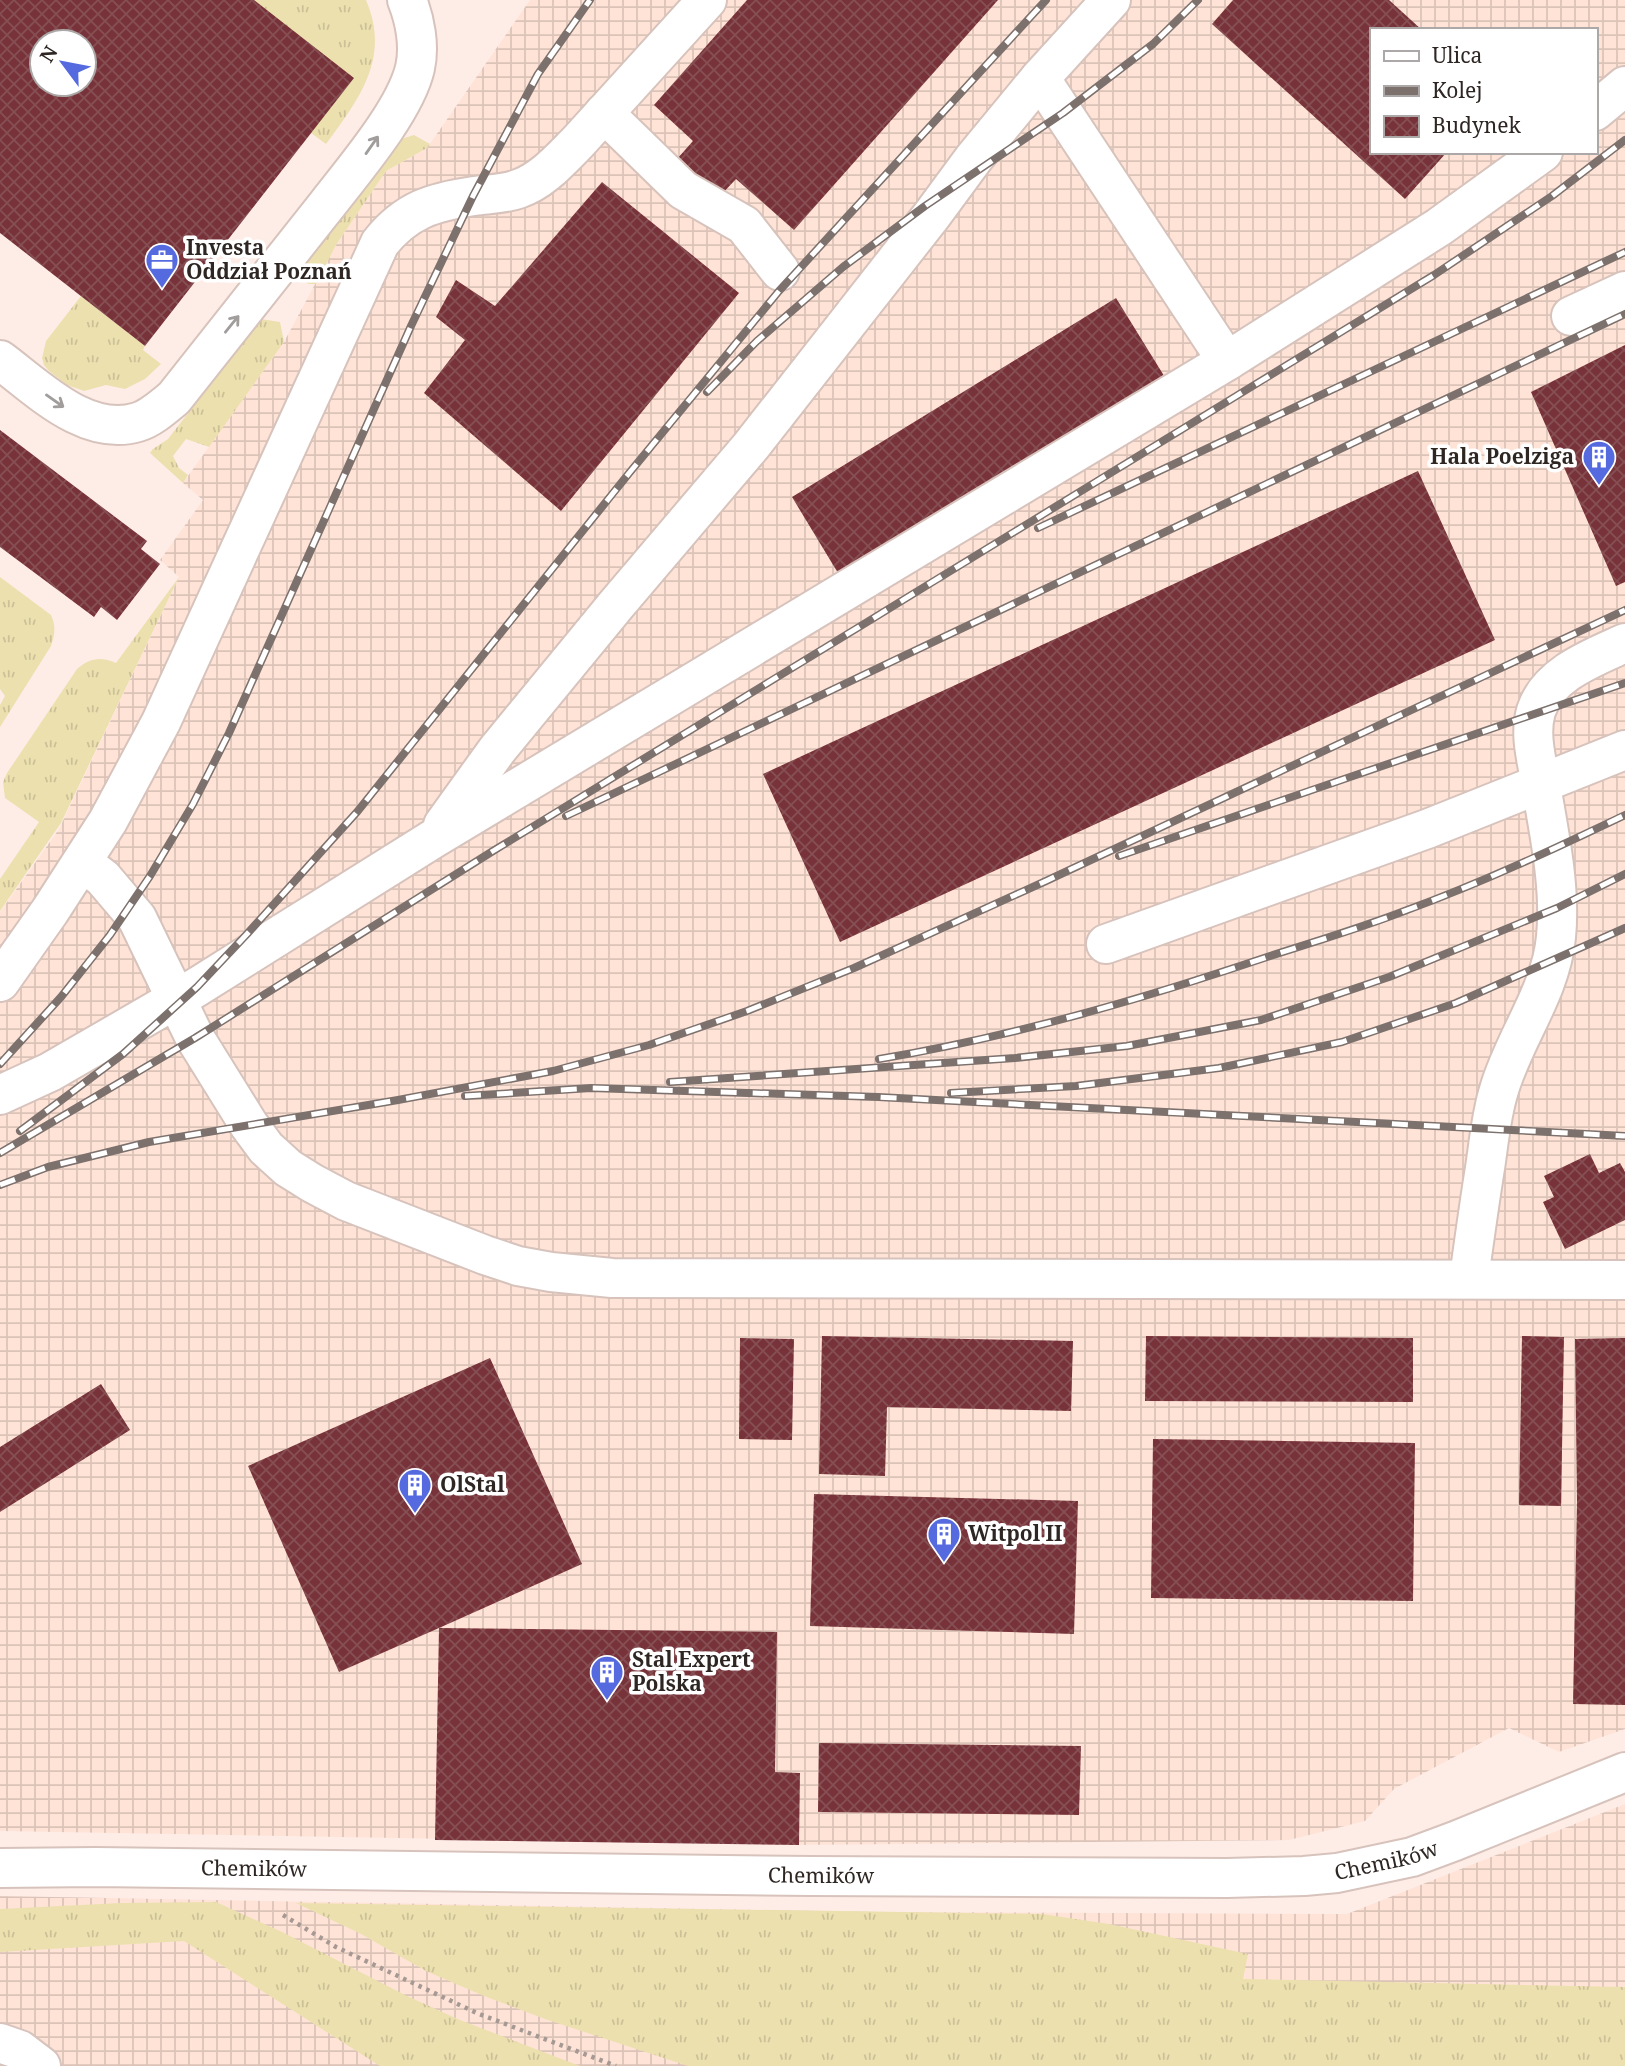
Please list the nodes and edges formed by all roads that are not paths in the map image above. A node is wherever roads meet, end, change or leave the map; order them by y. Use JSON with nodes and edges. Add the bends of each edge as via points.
{"nodes":[{"id":1,"x":407,"y":0,"type":"edge"},
{"id":2,"x":708,"y":0,"type":"edge"},
{"id":3,"x":1111,"y":0,"type":"edge"},
{"id":4,"x":1040,"y":78,"type":"junction"},
{"id":5,"x":1625,"y":86,"type":"edge"},
{"id":6,"x":1597,"y":109,"type":"edge"},
{"id":7,"x":604,"y":113,"type":"junction"},
{"id":8,"x":1540,"y":154,"type":"edge"},
{"id":9,"x":780,"y":271,"type":"dead end"},
{"id":10,"x":1625,"y":291,"type":"edge"},
{"id":11,"x":1571,"y":316,"type":"dead end"},
{"id":12,"x":0,"y":360,"type":"edge"},
{"id":13,"x":1227,"y":361,"type":"junction"},
{"id":14,"x":1625,"y":643,"type":"edge"},
{"id":15,"x":1625,"y":750,"type":"edge"},
{"id":16,"x":1541,"y":783,"type":"junction"},
{"id":17,"x":433,"y":839,"type":"junction"},
{"id":18,"x":82,"y":863,"type":"junction"},
{"id":19,"x":1106,"y":943,"type":"dead end"},
{"id":20,"x":0,"y":982,"type":"edge"},
{"id":21,"x":176,"y":999,"type":"junction"},
{"id":22,"x":0,"y":1095,"type":"edge"},
{"id":23,"x":1469,"y":1278,"type":"junction"},
{"id":24,"x":1625,"y":1280,"type":"edge"},
{"id":25,"x":1625,"y":1772,"type":"edge"},
{"id":26,"x":0,"y":1868,"type":"edge"},
{"id":27,"x":0,"y":2043,"type":"edge"},
{"id":28,"x":41,"y":2066,"type":"edge"}],
"edges":[{"from":12,"to":1,"type":"street","one_way":true,"via":[[64,407],[100,425],[139,422],[174,398],[357,167],[396,109],[415,68],[415,31]]},
{"from":2,"to":7,"type":"street"},
{"from":3,"to":4,"type":"street"},
{"from":4,"to":13,"type":"street"},
{"from":4,"to":17,"type":"street","via":[[751,446],[498,750]]},
{"from":5,"to":6,"type":"street"},
{"from":7,"to":9,"type":"street","via":[[683,190],[744,225]]},
{"from":7,"to":18,"type":"street","via":[[537,179],[519,189],[412,213],[380,243],[161,722]]},
{"from":8,"to":13,"type":"street","via":[[1438,227]]},
{"from":10,"to":11,"type":"street"},
{"from":13,"to":17,"type":"street"},
{"from":14,"to":16,"type":"street","via":[[1561,676],[1544,692],[1533,736]]},
{"from":15,"to":16,"type":"street"},
{"from":16,"to":19,"type":"street","via":[[1427,829]]},
{"from":16,"to":23,"type":"street","via":[[1557,908],[1553,961],[1498,1092]]},
{"from":17,"to":21,"type":"street"},
{"from":18,"to":20,"type":"street"},
{"from":18,"to":21,"type":"street","via":[[103,878],[137,918]]},
{"from":21,"to":22,"type":"street","via":[[50,1072]]},
{"from":21,"to":23,"type":"street","via":[[249,1125],[288,1168],[346,1201],[518,1266],[612,1278]]},
{"from":23,"to":24,"type":"street"},
{"from":25,"to":26,"type":"street","name":"Chemików","via":[[1412,1857],[1304,1876]]},
{"from":27,"to":28,"type":"street","via":[[20,2050]]}]}
